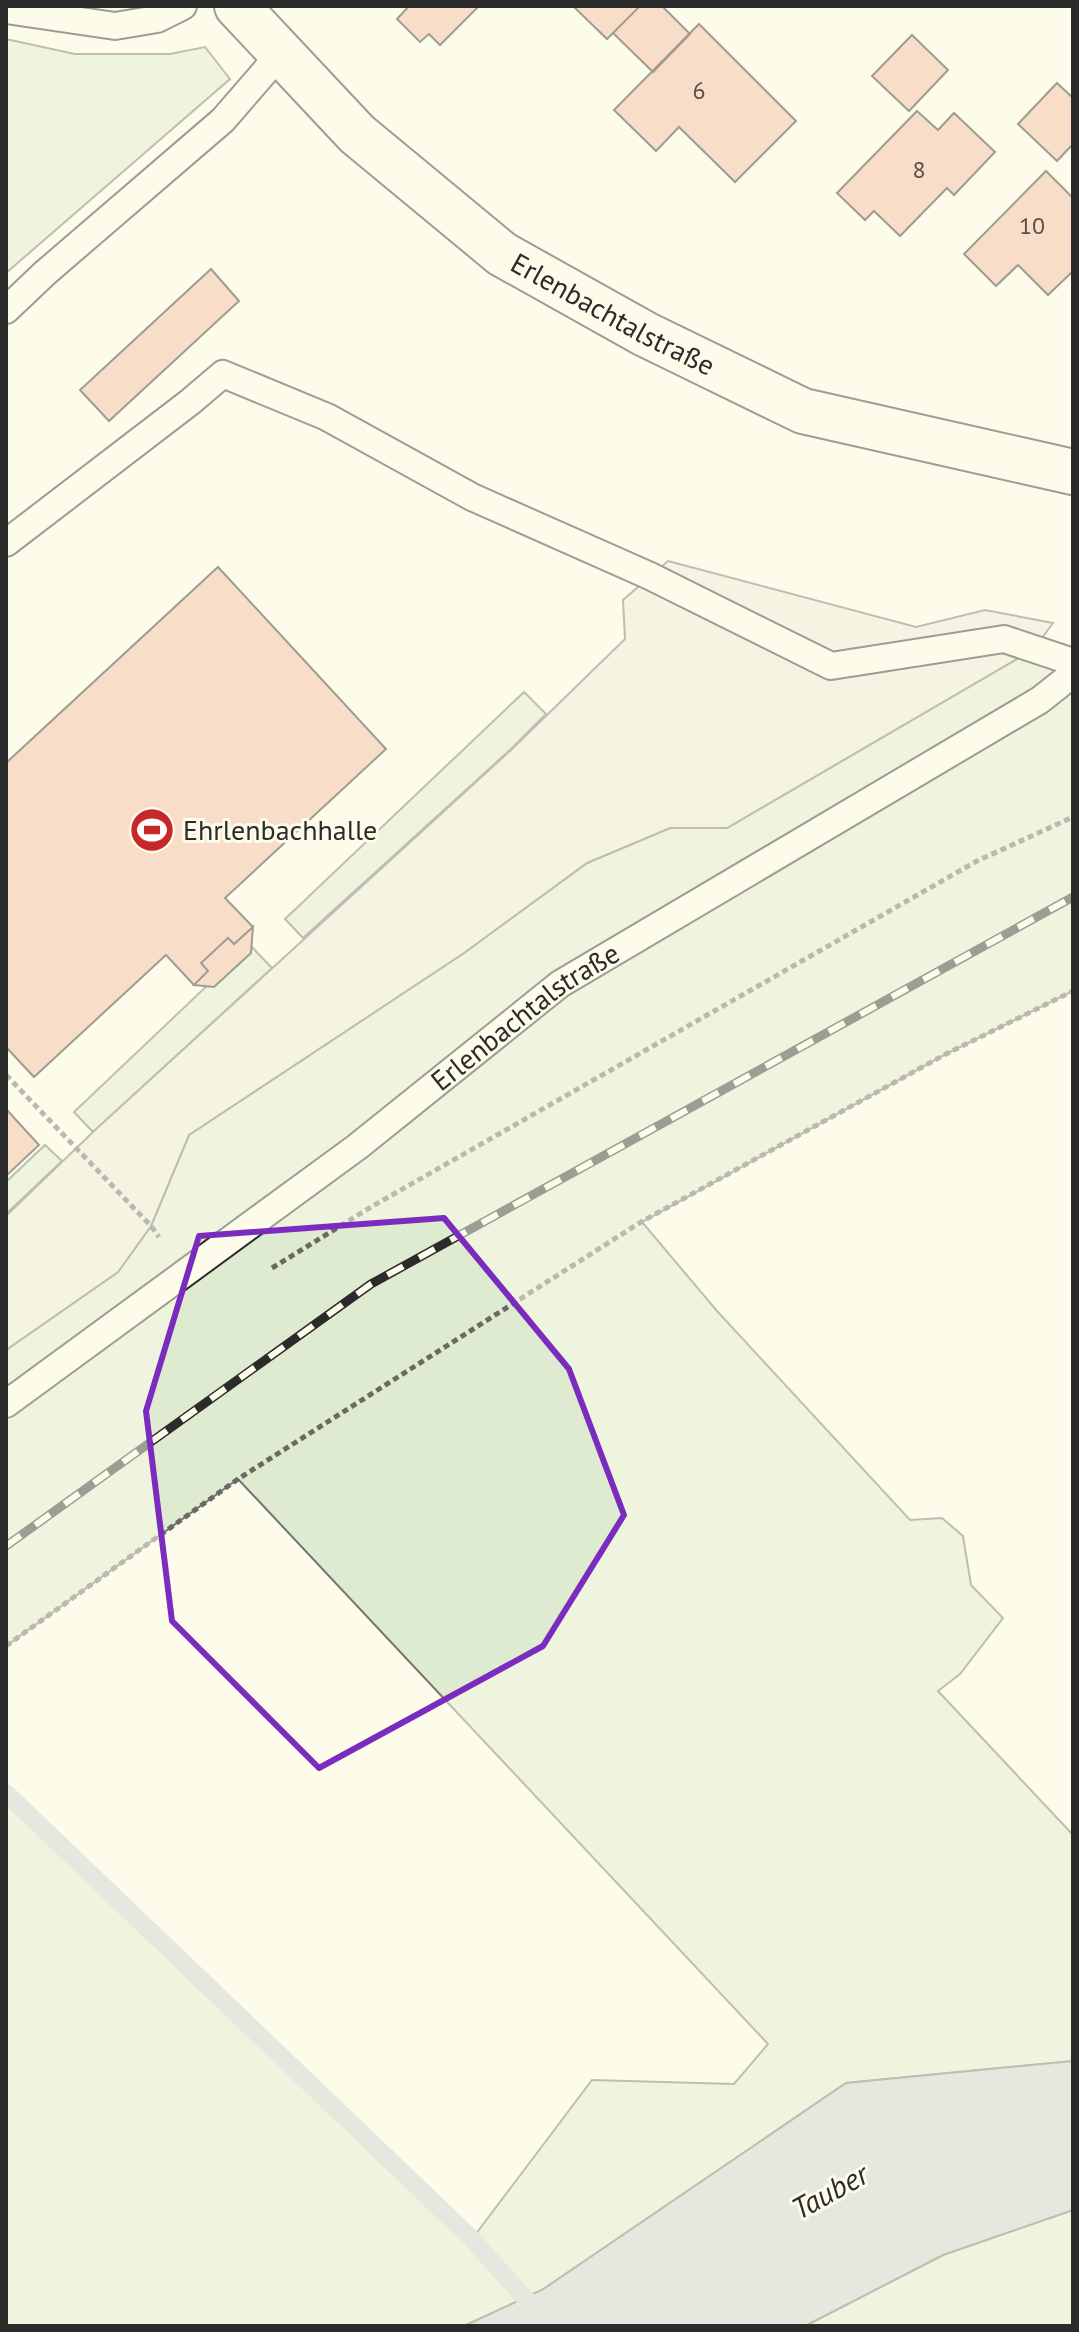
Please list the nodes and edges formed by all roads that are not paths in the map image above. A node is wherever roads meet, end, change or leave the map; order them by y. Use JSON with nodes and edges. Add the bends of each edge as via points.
{"nodes":[{"id":1,"x":183,"y":6,"type":"edge"},
{"id":2,"x":237,"y":6,"type":"edge"},
{"id":3,"x":6,"y":10,"type":"edge"},
{"id":4,"x":281,"y":53,"type":"junction"},
{"id":5,"x":6,"y":310,"type":"edge"},
{"id":6,"x":1073,"y":472,"type":"edge"},
{"id":7,"x":6,"y":543,"type":"edge"},
{"id":8,"x":1073,"y":662,"type":"edge"},
{"id":9,"x":1073,"y":674,"type":"edge"},
{"id":10,"x":6,"y":1404,"type":"edge"}],
"edges":[{"from":1,"to":3,"type":"lane","via":[[157,19],[115,26]]},
{"from":2,"to":4,"type":"street","name":"Erlenbachtalstraße"},
{"from":4,"to":5,"type":"lane","via":[[223,120]]},
{"from":4,"to":6,"type":"street","name":"Erlenbachtalstraße","via":[[357,134],[502,254],[645,334],[803,411]]},
{"from":7,"to":8,"type":"lane","via":[[223,374],[327,417],[472,497],[650,576],[831,666],[1004,639]]},
{"from":9,"to":10,"type":"lane","name":"Erlenbachtalstraße","via":[[1040,700],[560,984],[357,1147]]}]}
